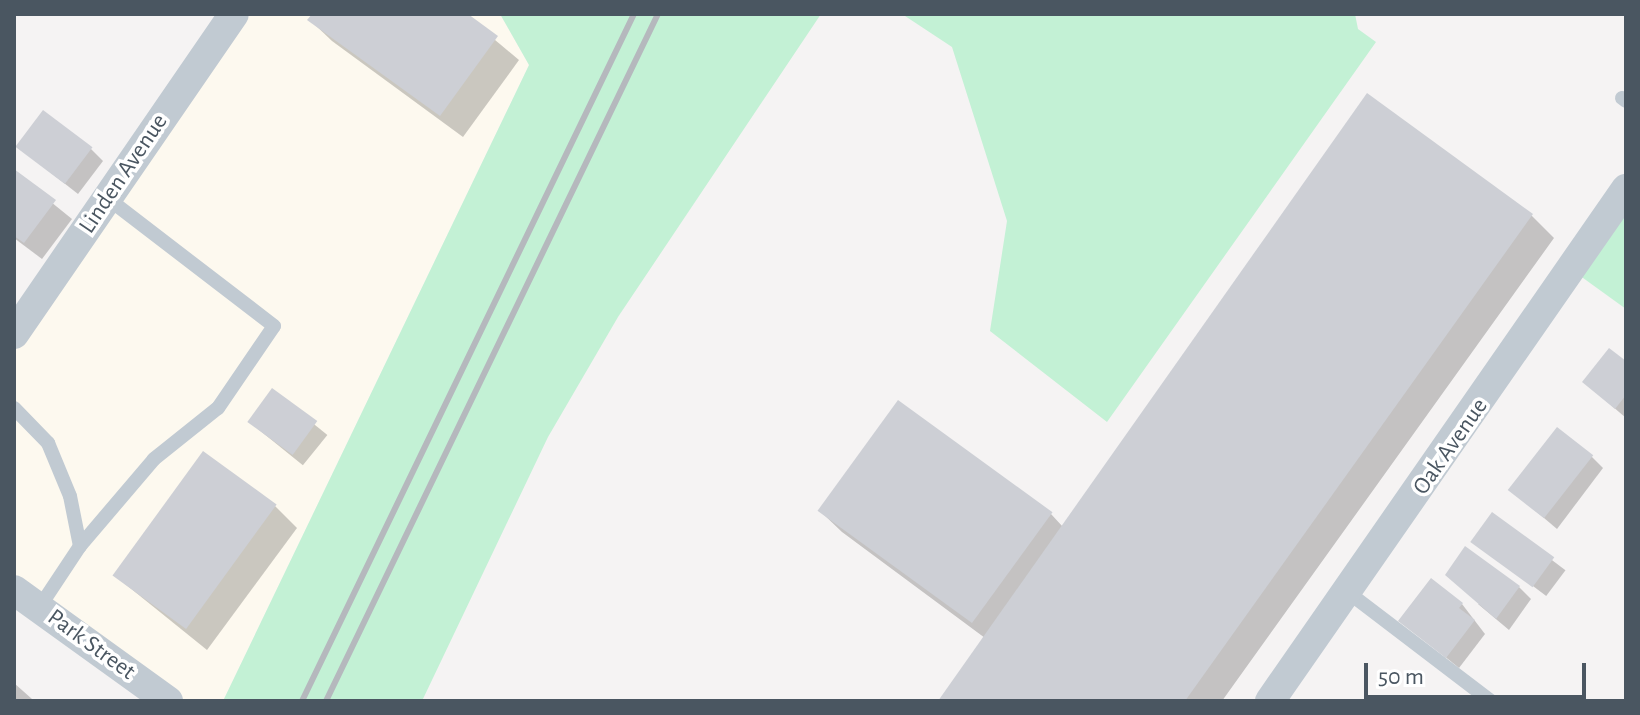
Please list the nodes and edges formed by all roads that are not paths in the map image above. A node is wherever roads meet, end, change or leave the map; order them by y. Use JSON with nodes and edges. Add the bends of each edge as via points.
{"nodes":[{"id":1,"x":234,"y":14,"type":"edge"},
{"id":2,"x":1626,"y":189,"type":"edge"},
{"id":3,"x":107,"y":198,"type":"junction"},
{"id":4,"x":14,"y":334,"type":"edge"},
{"id":5,"x":14,"y":408,"type":"edge"},
{"id":6,"x":80,"y":546,"type":"junction"},
{"id":7,"x":14,"y":590,"type":"edge"},
{"id":8,"x":1349,"y":593,"type":"junction"},
{"id":9,"x":39,"y":608,"type":"junction"},
{"id":10,"x":158,"y":698,"type":"edge"},
{"id":11,"x":1270,"y":701,"type":"edge"},
{"id":12,"x":1491,"y":701,"type":"edge"}],
"edges":[{"from":1,"to":3,"type":"street","name":"Linden Avenue"},
{"from":2,"to":8,"type":"street","name":"Oak Avenue"},
{"from":3,"to":4,"type":"street","name":"Linden Avenue"},
{"from":3,"to":6,"type":"lane","via":[[274,326],[218,408],[154,459]]},
{"from":5,"to":6,"type":"lane","via":[[48,443],[70,496]]},
{"from":6,"to":9,"type":"lane"},
{"from":7,"to":9,"type":"street","name":"Park Street"},
{"from":8,"to":11,"type":"street","name":"Oak Avenue"},
{"from":8,"to":12,"type":"lane"},
{"from":9,"to":10,"type":"street","name":"Park Street"}]}
